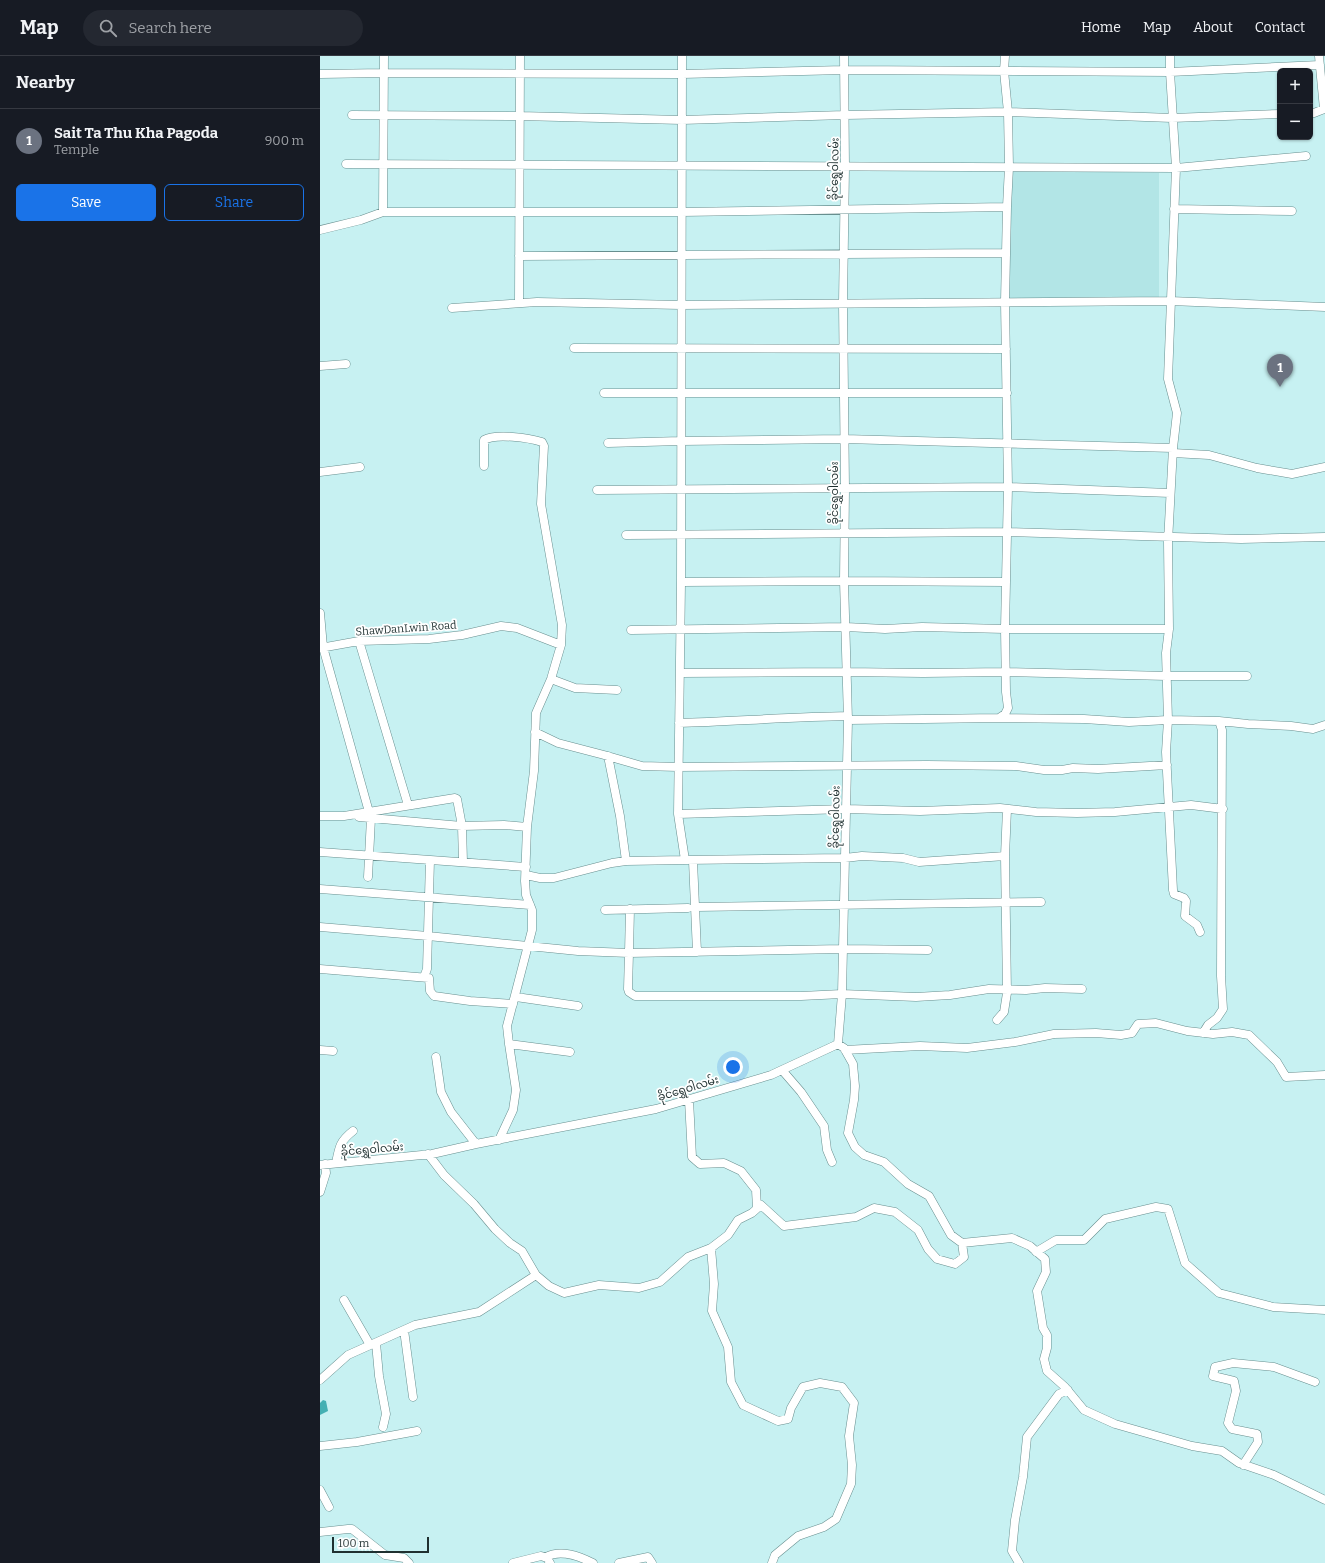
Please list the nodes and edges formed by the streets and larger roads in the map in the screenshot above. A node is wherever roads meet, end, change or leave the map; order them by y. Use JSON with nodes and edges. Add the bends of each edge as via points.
{"nodes":[{"id":1,"x":384,"y":56,"type":"edge"},
{"id":2,"x":520,"y":56,"type":"edge"},
{"id":3,"x":682,"y":56,"type":"edge"},
{"id":4,"x":844,"y":56,"type":"edge"},
{"id":5,"x":1005,"y":56,"type":"edge"},
{"id":6,"x":1170,"y":56,"type":"edge"},
{"id":7,"x":1319,"y":56,"type":"edge"},
{"id":8,"x":1320,"y":65,"type":"junction"},
{"id":9,"x":844,"y":70,"type":"junction"},
{"id":10,"x":1004,"y":71,"type":"junction"},
{"id":11,"x":1170,"y":72,"type":"junction"},
{"id":12,"x":384,"y":73,"type":"junction"},
{"id":13,"x":320,"y":74,"type":"edge"},
{"id":14,"x":520,"y":74,"type":"junction"},
{"id":15,"x":682,"y":74,"type":"junction"},
{"id":16,"x":1324,"y":109,"type":"edge"},
{"id":17,"x":1008,"y":112,"type":"junction"},
{"id":18,"x":1313,"y":112,"type":"edge"},
{"id":19,"x":1277,"y":114,"type":"edge"},
{"id":20,"x":352,"y":115,"type":"dead end"},
{"id":21,"x":383,"y":115,"type":"junction"},
{"id":22,"x":845,"y":115,"type":"junction"},
{"id":23,"x":520,"y":116,"type":"junction"},
{"id":24,"x":1172,"y":118,"type":"junction"},
{"id":25,"x":682,"y":120,"type":"junction"},
{"id":26,"x":1306,"y":156,"type":"dead end"},
{"id":27,"x":346,"y":164,"type":"dead end"},
{"id":28,"x":384,"y":164,"type":"junction"},
{"id":29,"x":519,"y":165,"type":"junction"},
{"id":30,"x":682,"y":166,"type":"junction"},
{"id":31,"x":845,"y":166,"type":"junction"},
{"id":32,"x":1009,"y":167,"type":"junction"},
{"id":33,"x":1176,"y":168,"type":"junction"},
{"id":34,"x":1007,"y":207,"type":"junction"},
{"id":35,"x":1174,"y":209,"type":"junction"},
{"id":36,"x":844,"y":210,"type":"junction"},
{"id":37,"x":1292,"y":211,"type":"dead end"},
{"id":38,"x":383,"y":212,"type":"junction"},
{"id":39,"x":519,"y":212,"type":"junction"},
{"id":40,"x":682,"y":212,"type":"junction"},
{"id":41,"x":320,"y":230,"type":"edge"},
{"id":42,"x":1005,"y":253,"type":"junction"},
{"id":43,"x":682,"y":254,"type":"junction"},
{"id":44,"x":844,"y":255,"type":"junction"},
{"id":45,"x":519,"y":256,"type":"junction"},
{"id":46,"x":1170,"y":301,"type":"junction"},
{"id":47,"x":1004,"y":302,"type":"junction"},
{"id":48,"x":519,"y":303,"type":"junction"},
{"id":49,"x":844,"y":303,"type":"junction"},
{"id":50,"x":681,"y":305,"type":"junction"},
{"id":51,"x":1325,"y":307,"type":"edge"},
{"id":52,"x":452,"y":308,"type":"dead end"},
{"id":53,"x":574,"y":348,"type":"dead end"},
{"id":54,"x":681,"y":349,"type":"junction"},
{"id":55,"x":844,"y":349,"type":"junction"},
{"id":56,"x":1006,"y":349,"type":"junction"},
{"id":57,"x":346,"y":364,"type":"dead end"},
{"id":58,"x":320,"y":366,"type":"edge"},
{"id":59,"x":680,"y":392,"type":"junction"},
{"id":60,"x":604,"y":393,"type":"dead end"},
{"id":61,"x":844,"y":393,"type":"junction"},
{"id":62,"x":1007,"y":393,"type":"junction"},
{"id":63,"x":844,"y":439,"type":"junction"},
{"id":64,"x":681,"y":441,"type":"junction"},
{"id":65,"x":1007,"y":442,"type":"junction"},
{"id":66,"x":608,"y":444,"type":"dead end"},
{"id":67,"x":1173,"y":450,"type":"junction"},
{"id":68,"x":484,"y":466,"type":"dead end"},
{"id":69,"x":360,"y":467,"type":"dead end"},
{"id":70,"x":1325,"y":467,"type":"edge"},
{"id":71,"x":320,"y":472,"type":"edge"},
{"id":72,"x":1008,"y":487,"type":"junction"},
{"id":73,"x":681,"y":489,"type":"junction"},
{"id":74,"x":845,"y":489,"type":"junction"},
{"id":75,"x":597,"y":490,"type":"dead end"},
{"id":76,"x":1170,"y":493,"type":"junction"},
{"id":77,"x":1006,"y":532,"type":"junction"},
{"id":78,"x":845,"y":534,"type":"junction"},
{"id":79,"x":626,"y":535,"type":"dead end"},
{"id":80,"x":681,"y":535,"type":"junction"},
{"id":81,"x":1168,"y":537,"type":"junction"},
{"id":82,"x":1325,"y":537,"type":"edge"},
{"id":83,"x":844,"y":581,"type":"junction"},
{"id":84,"x":681,"y":582,"type":"junction"},
{"id":85,"x":1006,"y":582,"type":"junction"},
{"id":86,"x":320,"y":613,"type":"edge"},
{"id":87,"x":846,"y":627,"type":"junction"},
{"id":88,"x":680,"y":629,"type":"junction"},
{"id":89,"x":1005,"y":629,"type":"junction"},
{"id":90,"x":1169,"y":629,"type":"junction"},
{"id":91,"x":632,"y":630,"type":"dead end"},
{"id":92,"x":359,"y":641,"type":"junction"},
{"id":93,"x":561,"y":645,"type":"junction"},
{"id":94,"x":322,"y":648,"type":"edge"},
{"id":95,"x":846,"y":672,"type":"junction"},
{"id":96,"x":1006,"y":672,"type":"junction"},
{"id":97,"x":680,"y":673,"type":"junction"},
{"id":98,"x":1167,"y":676,"type":"junction"},
{"id":99,"x":1247,"y":676,"type":"dead end"},
{"id":100,"x":551,"y":679,"type":"junction"},
{"id":101,"x":617,"y":690,"type":"dead end"},
{"id":102,"x":848,"y":718,"type":"junction"},
{"id":103,"x":999,"y":718,"type":"junction"},
{"id":104,"x":1168,"y":720,"type":"junction"},
{"id":105,"x":1219,"y":721,"type":"junction"},
{"id":106,"x":679,"y":722,"type":"junction"},
{"id":107,"x":1325,"y":725,"type":"edge"},
{"id":108,"x":535,"y":732,"type":"junction"},
{"id":109,"x":608,"y":756,"type":"junction"},
{"id":110,"x":1167,"y":765,"type":"junction"},
{"id":111,"x":846,"y":766,"type":"junction"},
{"id":112,"x":678,"y":767,"type":"junction"},
{"id":113,"x":408,"y":805,"type":"junction"},
{"id":114,"x":1168,"y":807,"type":"junction"},
{"id":115,"x":1006,"y":809,"type":"junction"},
{"id":116,"x":1223,"y":809,"type":"junction"},
{"id":117,"x":846,"y":810,"type":"junction"},
{"id":118,"x":678,"y":814,"type":"junction"},
{"id":119,"x":370,"y":815,"type":"junction"},
{"id":120,"x":320,"y":816,"type":"edge"},
{"id":121,"x":462,"y":826,"type":"junction"},
{"id":122,"x":527,"y":828,"type":"junction"},
{"id":123,"x":320,"y":852,"type":"edge"},
{"id":124,"x":369,"y":856,"type":"junction"},
{"id":125,"x":1005,"y":856,"type":"junction"},
{"id":126,"x":845,"y":858,"type":"junction"},
{"id":127,"x":430,"y":860,"type":"junction"},
{"id":128,"x":689,"y":860,"type":"junction"},
{"id":129,"x":626,"y":861,"type":"junction"},
{"id":130,"x":463,"y":862,"type":"junction"},
{"id":131,"x":526,"y":871,"type":"junction"},
{"id":132,"x":368,"y":877,"type":"dead end"},
{"id":133,"x":320,"y":889,"type":"edge"},
{"id":134,"x":429,"y":897,"type":"junction"},
{"id":135,"x":1041,"y":902,"type":"dead end"},
{"id":136,"x":1006,"y":903,"type":"junction"},
{"id":137,"x":844,"y":904,"type":"junction"},
{"id":138,"x":530,"y":905,"type":"junction"},
{"id":139,"x":692,"y":907,"type":"junction"},
{"id":140,"x":630,"y":908,"type":"junction"},
{"id":141,"x":605,"y":910,"type":"dead end"},
{"id":142,"x":320,"y":927,"type":"edge"},
{"id":143,"x":1200,"y":932,"type":"dead end"},
{"id":144,"x":428,"y":936,"type":"junction"},
{"id":145,"x":528,"y":945,"type":"junction"},
{"id":146,"x":843,"y":949,"type":"junction"},
{"id":147,"x":928,"y":950,"type":"dead end"},
{"id":148,"x":697,"y":952,"type":"junction"},
{"id":149,"x":629,"y":953,"type":"junction"},
{"id":150,"x":320,"y":969,"type":"edge"},
{"id":151,"x":424,"y":977,"type":"junction"},
{"id":152,"x":1082,"y":989,"type":"dead end"},
{"id":153,"x":1007,"y":990,"type":"junction"},
{"id":154,"x":842,"y":994,"type":"junction"},
{"id":155,"x":514,"y":1001,"type":"junction"},
{"id":156,"x":578,"y":1006,"type":"dead end"},
{"id":157,"x":997,"y":1020,"type":"dead end"},
{"id":158,"x":1203,"y":1033,"type":"junction"},
{"id":159,"x":508,"y":1044,"type":"junction"},
{"id":160,"x":838,"y":1044,"type":"junction"},
{"id":161,"x":320,"y":1050,"type":"edge"},
{"id":162,"x":845,"y":1050,"type":"junction"},
{"id":163,"x":333,"y":1051,"type":"dead end"},
{"id":164,"x":570,"y":1052,"type":"dead end"},
{"id":165,"x":436,"y":1057,"type":"dead end"},
{"id":166,"x":782,"y":1070,"type":"junction"},
{"id":167,"x":1325,"y":1074,"type":"edge"},
{"id":168,"x":689,"y":1100,"type":"junction"},
{"id":169,"x":353,"y":1131,"type":"dead end"},
{"id":170,"x":499,"y":1140,"type":"junction"},
{"id":171,"x":476,"y":1144,"type":"junction"},
{"id":172,"x":428,"y":1154,"type":"junction"},
{"id":173,"x":832,"y":1162,"type":"dead end"},
{"id":174,"x":336,"y":1163,"type":"junction"},
{"id":175,"x":322,"y":1165,"type":"edge"},
{"id":176,"x":320,"y":1192,"type":"edge"},
{"id":177,"x":757,"y":1208,"type":"junction"},
{"id":178,"x":711,"y":1248,"type":"junction"},
{"id":179,"x":963,"y":1248,"type":"junction"},
{"id":180,"x":1036,"y":1252,"type":"junction"},
{"id":181,"x":536,"y":1275,"type":"junction"},
{"id":182,"x":344,"y":1300,"type":"dead end"},
{"id":183,"x":1325,"y":1310,"type":"edge"},
{"id":184,"x":404,"y":1330,"type":"junction"},
{"id":185,"x":373,"y":1344,"type":"junction"},
{"id":186,"x":320,"y":1380,"type":"edge"},
{"id":187,"x":1316,"y":1382,"type":"dead end"},
{"id":188,"x":1068,"y":1390,"type":"junction"},
{"id":189,"x":413,"y":1396,"type":"dead end"},
{"id":190,"x":383,"y":1427,"type":"dead end"},
{"id":191,"x":417,"y":1431,"type":"dead end"},
{"id":192,"x":320,"y":1446,"type":"edge"},
{"id":193,"x":1244,"y":1465,"type":"junction"},
{"id":194,"x":320,"y":1490,"type":"edge"},
{"id":195,"x":1325,"y":1500,"type":"edge"},
{"id":196,"x":329,"y":1507,"type":"dead end"},
{"id":197,"x":320,"y":1532,"type":"edge"},
{"id":198,"x":548,"y":1560,"type":"edge"},
{"id":199,"x":409,"y":1563,"type":"edge"},
{"id":200,"x":513,"y":1563,"type":"edge"},
{"id":201,"x":593,"y":1563,"type":"edge"},
{"id":202,"x":619,"y":1563,"type":"edge"},
{"id":203,"x":652,"y":1563,"type":"edge"},
{"id":204,"x":772,"y":1563,"type":"edge"},
{"id":205,"x":1019,"y":1563,"type":"edge"}],
"edges":[{"from":1,"to":12,"type":"street"},
{"from":2,"to":14,"type":"street"},
{"from":3,"to":15,"type":"street"},
{"from":4,"to":9,"type":"street","name":"ခိုင်ရွှေဝါလမ်း"},
{"from":5,"to":10,"type":"street"},
{"from":6,"to":11,"type":"street"},
{"from":7,"to":8,"type":"street"},
{"from":8,"to":11,"type":"street"},
{"from":8,"to":16,"type":"street"},
{"from":9,"to":10,"type":"street"},
{"from":9,"to":15,"type":"street"},
{"from":9,"to":22,"type":"street","name":"ခိုင်ရွှေဝါလမ်း"},
{"from":10,"to":11,"type":"street"},
{"from":10,"to":17,"type":"street"},
{"from":11,"to":24,"type":"street"},
{"from":12,"to":13,"type":"street"},
{"from":12,"to":14,"type":"street"},
{"from":12,"to":21,"type":"street"},
{"from":14,"to":15,"type":"street"},
{"from":14,"to":23,"type":"street"},
{"from":15,"to":25,"type":"street"},
{"from":16,"to":18,"type":"street"},
{"from":17,"to":22,"type":"street"},
{"from":17,"to":24,"type":"street"},
{"from":17,"to":32,"type":"street"},
{"from":19,"to":24,"type":"street"},
{"from":20,"to":21,"type":"street"},
{"from":21,"to":23,"type":"street"},
{"from":21,"to":28,"type":"street"},
{"from":22,"to":25,"type":"street"},
{"from":22,"to":31,"type":"street","name":"ခိုင်ရွှေဝါလမ်း"},
{"from":23,"to":25,"type":"street"},
{"from":23,"to":29,"type":"street"},
{"from":24,"to":33,"type":"street"},
{"from":25,"to":30,"type":"street"},
{"from":26,"to":33,"type":"street"},
{"from":27,"to":28,"type":"street"},
{"from":28,"to":29,"type":"street"},
{"from":28,"to":38,"type":"street"},
{"from":29,"to":30,"type":"street"},
{"from":29,"to":39,"type":"street"},
{"from":30,"to":31,"type":"street"},
{"from":30,"to":40,"type":"street"},
{"from":31,"to":32,"type":"street"},
{"from":31,"to":36,"type":"street","name":"ခိုင်ရွှေဝါလမ်း"},
{"from":32,"to":33,"type":"street"},
{"from":32,"to":34,"type":"street"},
{"from":33,"to":35,"type":"street"},
{"from":34,"to":36,"type":"street"},
{"from":34,"to":42,"type":"street"},
{"from":35,"to":37,"type":"street"},
{"from":35,"to":46,"type":"street"},
{"from":36,"to":40,"type":"street"},
{"from":36,"to":44,"type":"street","name":"ခိုင်ရွှေဝါလမ်း"},
{"from":38,"to":39,"type":"street"},
{"from":38,"to":41,"type":"street"},
{"from":39,"to":40,"type":"street"},
{"from":39,"to":45,"type":"street"},
{"from":40,"to":43,"type":"street"},
{"from":42,"to":44,"type":"street"},
{"from":42,"to":47,"type":"street"},
{"from":43,"to":44,"type":"street"},
{"from":43,"to":45,"type":"street"},
{"from":43,"to":50,"type":"street"},
{"from":44,"to":49,"type":"street","name":"ခိုင်ရွှေဝါလမ်း"},
{"from":45,"to":48,"type":"street"},
{"from":46,"to":47,"type":"street"},
{"from":46,"to":51,"type":"street"},
{"from":46,"to":67,"type":"street","via":[[1168,378],[1177,413]]},
{"from":47,"to":49,"type":"street"},
{"from":47,"to":56,"type":"street"},
{"from":48,"to":50,"type":"street"},
{"from":48,"to":52,"type":"street"},
{"from":49,"to":50,"type":"street"},
{"from":49,"to":55,"type":"street","name":"ခိုင်ရွှေဝါလမ်း"},
{"from":50,"to":54,"type":"street"},
{"from":53,"to":54,"type":"street"},
{"from":54,"to":55,"type":"street"},
{"from":54,"to":59,"type":"street"},
{"from":55,"to":56,"type":"street"},
{"from":55,"to":61,"type":"street","name":"ခိုင်ရွှေဝါလမ်း"},
{"from":56,"to":62,"type":"street"},
{"from":57,"to":58,"type":"street"},
{"from":59,"to":60,"type":"street"},
{"from":59,"to":61,"type":"street"},
{"from":59,"to":64,"type":"street"},
{"from":61,"to":62,"type":"street"},
{"from":61,"to":63,"type":"street","name":"ခိုင်ရွှေဝါလမ်း"},
{"from":62,"to":65,"type":"street"},
{"from":63,"to":64,"type":"street"},
{"from":63,"to":65,"type":"street"},
{"from":63,"to":74,"type":"street","name":"ခိုင်ရွှေဝါလမ်း"},
{"from":64,"to":66,"type":"street"},
{"from":64,"to":73,"type":"street"},
{"from":65,"to":67,"type":"street"},
{"from":65,"to":72,"type":"street"},
{"from":67,"to":70,"type":"street","via":[[1209,455],[1292,474]]},
{"from":67,"to":76,"type":"street"},
{"from":68,"to":93,"type":"street","via":[[484,440],[489,437],[522,437],[542,442],[544,446],[541,504],[562,625]]},
{"from":69,"to":71,"type":"street"},
{"from":72,"to":74,"type":"street"},
{"from":72,"to":76,"type":"street"},
{"from":72,"to":77,"type":"street"},
{"from":73,"to":74,"type":"street"},
{"from":73,"to":75,"type":"street"},
{"from":73,"to":80,"type":"street"},
{"from":74,"to":78,"type":"street","name":"ခိုင်ရွှေဝါလမ်း"},
{"from":76,"to":81,"type":"street"},
{"from":77,"to":78,"type":"street"},
{"from":77,"to":81,"type":"street"},
{"from":77,"to":85,"type":"street"},
{"from":78,"to":80,"type":"street"},
{"from":78,"to":83,"type":"street","name":"ခိုင်ရွှေဝါလမ်း"},
{"from":79,"to":80,"type":"street"},
{"from":80,"to":84,"type":"street"},
{"from":81,"to":82,"type":"street"},
{"from":81,"to":90,"type":"street"},
{"from":83,"to":84,"type":"street"},
{"from":83,"to":85,"type":"street"},
{"from":83,"to":87,"type":"street","name":"ခိုင်ရွှေဝါလမ်း"},
{"from":84,"to":88,"type":"street"},
{"from":85,"to":89,"type":"street"},
{"from":86,"to":94,"type":"street"},
{"from":87,"to":88,"type":"street"},
{"from":87,"to":89,"type":"street"},
{"from":87,"to":95,"type":"street","name":"ခိုင်ရွှေဝါလမ်း"},
{"from":88,"to":91,"type":"street"},
{"from":88,"to":97,"type":"street"},
{"from":89,"to":90,"type":"street"},
{"from":89,"to":96,"type":"street"},
{"from":90,"to":98,"type":"street"},
{"from":92,"to":93,"type":"street","name":"ShawDanLwin Road","via":[[429,639],[501,626],[517,628]]},
{"from":92,"to":94,"type":"street","name":"ShawDanLwin Road"},
{"from":92,"to":113,"type":"street"},
{"from":93,"to":100,"type":"street"},
{"from":94,"to":119,"type":"street"},
{"from":95,"to":96,"type":"street"},
{"from":95,"to":97,"type":"street"},
{"from":95,"to":102,"type":"street","name":"ခိုင်ရွှေဝါလမ်း"},
{"from":96,"to":98,"type":"street"},
{"from":96,"to":103,"type":"street","via":[[1008,708]]},
{"from":97,"to":106,"type":"street"},
{"from":98,"to":99,"type":"street"},
{"from":98,"to":104,"type":"street"},
{"from":100,"to":101,"type":"street","via":[[575,688]]},
{"from":100,"to":108,"type":"street","via":[[536,713]]},
{"from":102,"to":103,"type":"street"},
{"from":102,"to":106,"type":"street","via":[[803,717],[733,722]]},
{"from":102,"to":111,"type":"street","name":"ခိုင်ရွှေဝါလမ်း"},
{"from":103,"to":104,"type":"street","via":[[1129,722]]},
{"from":104,"to":105,"type":"street"},
{"from":104,"to":110,"type":"street"},
{"from":105,"to":107,"type":"street","via":[[1313,729]]},
{"from":105,"to":116,"type":"street","via":[[1222,730]]},
{"from":106,"to":112,"type":"street"},
{"from":108,"to":109,"type":"street","via":[[558,742]]},
{"from":108,"to":122,"type":"street","via":[[534,771]]},
{"from":109,"to":112,"type":"street","via":[[642,766]]},
{"from":109,"to":129,"type":"street"},
{"from":110,"to":111,"type":"street","via":[[1062,770],[1016,766]]},
{"from":110,"to":114,"type":"street"},
{"from":111,"to":112,"type":"street"},
{"from":111,"to":117,"type":"street","name":"ခိုင်ရွှေဝါလမ်း"},
{"from":112,"to":118,"type":"street"},
{"from":113,"to":119,"type":"street"},
{"from":113,"to":121,"type":"street","via":[[455,798]]},
{"from":114,"to":115,"type":"street","via":[[1077,813]]},
{"from":114,"to":116,"type":"street","via":[[1191,805]]},
{"from":114,"to":143,"type":"street","via":[[1174,894],[1184,898],[1185,916],[1197,925]]},
{"from":115,"to":117,"type":"street"},
{"from":115,"to":125,"type":"street"},
{"from":116,"to":158,"type":"street","via":[[1223,1009]]},
{"from":117,"to":118,"type":"street"},
{"from":117,"to":126,"type":"street","name":"ခိုင်ရွှေဝါလမ်း"},
{"from":118,"to":128,"type":"street"},
{"from":119,"to":120,"type":"street"},
{"from":119,"to":121,"type":"street"},
{"from":119,"to":124,"type":"street"},
{"from":121,"to":122,"type":"street","via":[[504,825]]},
{"from":121,"to":130,"type":"street"},
{"from":122,"to":131,"type":"street"},
{"from":123,"to":124,"type":"street"},
{"from":124,"to":127,"type":"street"},
{"from":124,"to":132,"type":"street"},
{"from":125,"to":126,"type":"street","via":[[919,862],[903,858]]},
{"from":125,"to":136,"type":"street"},
{"from":126,"to":128,"type":"street"},
{"from":126,"to":137,"type":"street","name":"ခိုင်ရွှေဝါလမ်း"},
{"from":127,"to":130,"type":"street"},
{"from":127,"to":134,"type":"street"},
{"from":128,"to":129,"type":"street"},
{"from":128,"to":139,"type":"street"},
{"from":129,"to":131,"type":"street","via":[[554,878],[540,878]]},
{"from":130,"to":131,"type":"street"},
{"from":131,"to":138,"type":"street","via":[[526,895]]},
{"from":133,"to":134,"type":"street"},
{"from":134,"to":138,"type":"street"},
{"from":134,"to":144,"type":"street"},
{"from":135,"to":136,"type":"street"},
{"from":136,"to":137,"type":"street"},
{"from":136,"to":153,"type":"street"},
{"from":137,"to":139,"type":"street"},
{"from":137,"to":146,"type":"street","name":"ခိုင်ရွှေဝါလမ်း"},
{"from":138,"to":145,"type":"street","via":[[532,930]]},
{"from":139,"to":140,"type":"street"},
{"from":139,"to":148,"type":"street"},
{"from":140,"to":141,"type":"street"},
{"from":140,"to":149,"type":"street"},
{"from":142,"to":144,"type":"street"},
{"from":144,"to":145,"type":"street"},
{"from":144,"to":151,"type":"street","via":[[427,969]]},
{"from":145,"to":149,"type":"street","via":[[578,951]]},
{"from":145,"to":155,"type":"street"},
{"from":146,"to":147,"type":"street"},
{"from":146,"to":148,"type":"street"},
{"from":146,"to":154,"type":"street","name":"ခိုင်ရွှေဝါလမ်း"},
{"from":148,"to":149,"type":"street"},
{"from":149,"to":154,"type":"street","via":[[628,989],[635,996]]},
{"from":150,"to":151,"type":"street"},
{"from":151,"to":155,"type":"street","via":[[429,978],[430,991],[434,996],[470,1001]]},
{"from":152,"to":153,"type":"street"},
{"from":153,"to":154,"type":"street","via":[[989,989],[916,997]]},
{"from":153,"to":157,"type":"street","via":[[1004,1012]]},
{"from":154,"to":160,"type":"street","name":"ခိုင်ရွှေဝါလမ်း"},
{"from":155,"to":156,"type":"street"},
{"from":155,"to":159,"type":"street","via":[[507,1026]]},
{"from":158,"to":162,"type":"street","via":[[1156,1023],[1138,1024],[1132,1033],[1122,1035],[1054,1034],[967,1048],[920,1046]]},
{"from":158,"to":167,"type":"street","via":[[1232,1032],[1248,1036],[1278,1062],[1286,1077]]},
{"from":159,"to":164,"type":"street"},
{"from":159,"to":170,"type":"street","via":[[516,1090],[513,1110]]},
{"from":160,"to":162,"type":"street"},
{"from":160,"to":166,"type":"street","name":"ခိုင်ရွှေဝါလမ်း"},
{"from":161,"to":163,"type":"street"},
{"from":162,"to":179,"type":"street","via":[[853,1064],[854,1100],[848,1133],[855,1147],[864,1155],[884,1162],[908,1184],[929,1196],[951,1235]]},
{"from":165,"to":171,"type":"street","via":[[441,1092],[451,1112]]},
{"from":166,"to":168,"type":"street","name":"ခိုင်ရွှေဝါလမ်း"},
{"from":166,"to":173,"type":"street","via":[[824,1126],[827,1150]]},
{"from":168,"to":170,"type":"street","name":"ခိုင်ရွှေဝါလမ်း","via":[[656,1109]]},
{"from":168,"to":177,"type":"street","via":[[692,1157],[700,1164],[724,1163],[741,1171],[756,1190]]},
{"from":169,"to":174,"type":"street","via":[[340,1144]]},
{"from":170,"to":171,"type":"street","name":"ခိုင်ရွှေဝါလမ်း"},
{"from":171,"to":172,"type":"street","name":"ခိုင်ရွှေဝါလမ်း"},
{"from":172,"to":174,"type":"street","name":"ခိုင်ရွှေဝါလမ်း"},
{"from":172,"to":181,"type":"street","via":[[444,1175],[495,1229],[522,1250]]},
{"from":174,"to":175,"type":"street","name":"ခိုင်ရွှေဝါလမ်း"},
{"from":175,"to":176,"type":"street","via":[[326,1173]]},
{"from":177,"to":178,"type":"street","via":[[738,1220],[728,1235]]},
{"from":177,"to":179,"type":"street","via":[[761,1205],[784,1226],[856,1217],[874,1208],[895,1212],[918,1230],[937,1260],[955,1264],[964,1257]]},
{"from":178,"to":181,"type":"street","via":[[688,1257],[660,1282],[639,1288],[599,1286],[564,1293],[549,1286]]},
{"from":178,"to":204,"type":"street","via":[[714,1284],[712,1311],[728,1347],[731,1382],[743,1405],[778,1420],[788,1420],[791,1408],[803,1387],[820,1383],[842,1387],[854,1403],[849,1436],[851,1484],[836,1519],[824,1528],[798,1536],[775,1555]]},
{"from":179,"to":180,"type":"street","via":[[1012,1238],[1030,1246]]},
{"from":180,"to":183,"type":"street","via":[[1056,1240],[1084,1240],[1105,1219],[1156,1207],[1168,1209],[1185,1264],[1219,1293],[1273,1307]]},
{"from":180,"to":188,"type":"street","via":[[1044,1260],[1046,1272],[1037,1291],[1043,1328],[1047,1335],[1044,1359],[1047,1371]]},
{"from":181,"to":184,"type":"street","via":[[479,1312],[415,1325]]},
{"from":182,"to":185,"type":"street"},
{"from":184,"to":185,"type":"street"},
{"from":184,"to":189,"type":"street"},
{"from":185,"to":186,"type":"street","via":[[348,1355]]},
{"from":185,"to":190,"type":"street","via":[[386,1414]]},
{"from":187,"to":193,"type":"street","via":[[1274,1367],[1233,1363],[1215,1367],[1213,1376],[1234,1381],[1236,1391],[1228,1423],[1232,1429],[1257,1434],[1258,1442]]},
{"from":188,"to":193,"type":"street","via":[[1084,1410],[1115,1424],[1192,1446],[1222,1451]]},
{"from":188,"to":205,"type":"street","via":[[1059,1394],[1026,1438],[1012,1552]]},
{"from":191,"to":192,"type":"street"},
{"from":193,"to":195,"type":"street","via":[[1274,1475]]},
{"from":194,"to":196,"type":"street"},
{"from":197,"to":199,"type":"street","via":[[352,1529],[385,1554],[404,1558]]},
{"from":198,"to":200,"type":"street","via":[[541,1556]]},
{"from":198,"to":201,"type":"street","via":[[550,1554],[561,1553],[580,1556]]},
{"from":202,"to":203,"type":"street","via":[[648,1557]]}]}
